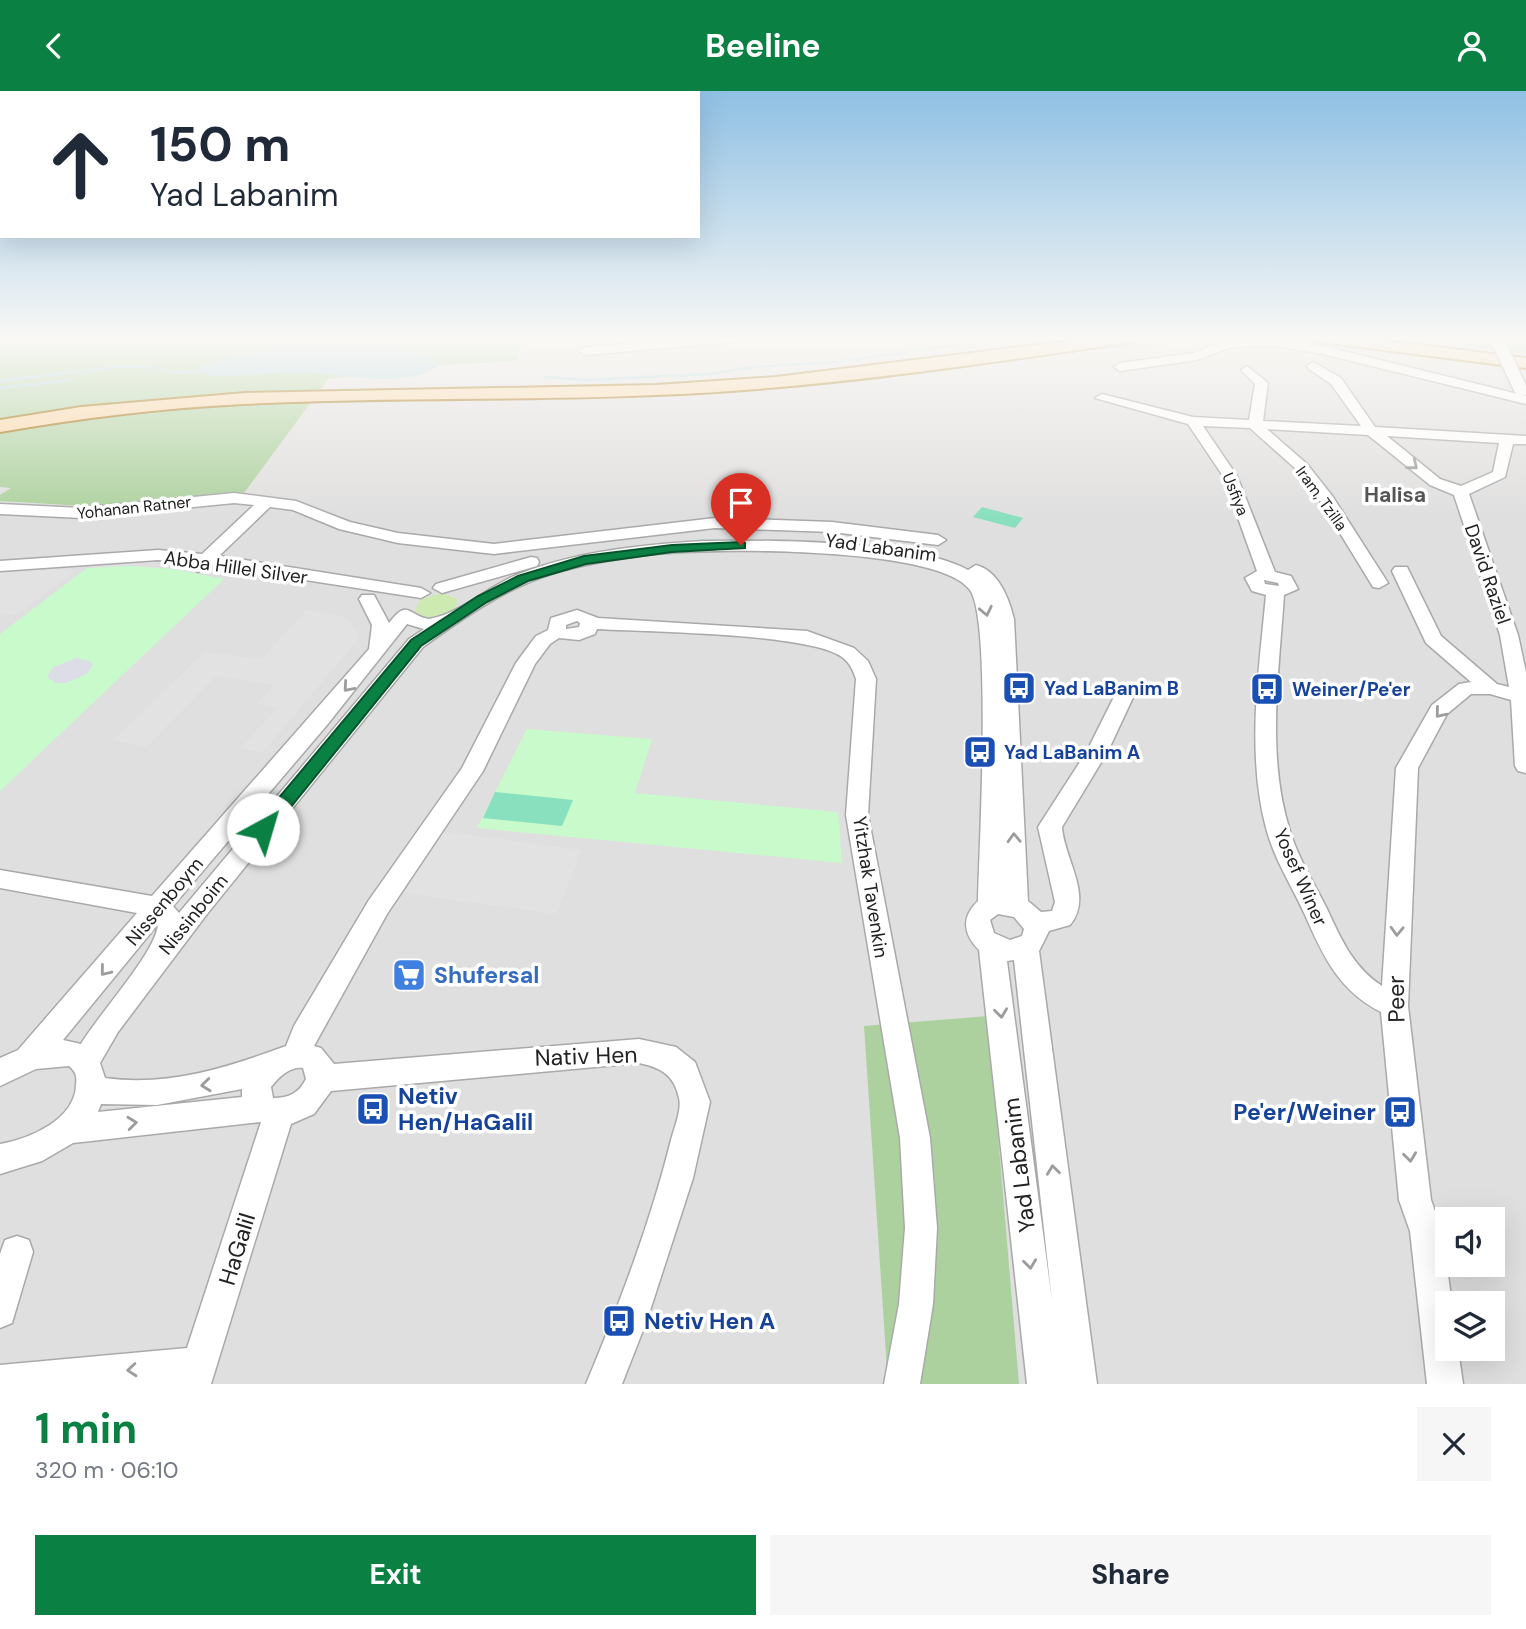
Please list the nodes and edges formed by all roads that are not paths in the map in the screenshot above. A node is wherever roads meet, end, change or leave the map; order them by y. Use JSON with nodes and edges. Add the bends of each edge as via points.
{"nodes":[{"id":1,"x":168,"y":397,"type":"edge"},
{"id":2,"x":355,"y":397,"type":"edge"},
{"id":3,"x":1260,"y":397,"type":"edge"},
{"id":4,"x":1348,"y":397,"type":"edge"},
{"id":5,"x":1102,"y":398,"type":"dead end"},
{"id":6,"x":0,"y":420,"type":"edge"},
{"id":7,"x":1193,"y":421,"type":"junction"},
{"id":8,"x":1252,"y":424,"type":"junction"},
{"id":9,"x":0,"y":426,"type":"edge"},
{"id":10,"x":1370,"y":429,"type":"junction"},
{"id":11,"x":1507,"y":438,"type":"junction"},
{"id":12,"x":1526,"y":440,"type":"edge"},
{"id":13,"x":1461,"y":492,"type":"junction"},
{"id":14,"x":268,"y":501,"type":"junction"},
{"id":15,"x":0,"y":509,"type":"edge"},
{"id":16,"x":938,"y":540,"type":"dead end"},
{"id":17,"x":202,"y":563,"type":"junction"},
{"id":18,"x":0,"y":566,"type":"edge"},
{"id":19,"x":1401,"y":571,"type":"dead end"},
{"id":20,"x":500,"y":572,"type":"junction"},
{"id":21,"x":1271,"y":583,"type":"joint"},
{"id":22,"x":1379,"y":583,"type":"dead end"},
{"id":23,"x":442,"y":588,"type":"junction"},
{"id":24,"x":366,"y":593,"type":"junction"},
{"id":25,"x":421,"y":593,"type":"junction"},
{"id":26,"x":405,"y":611,"type":"junction"},
{"id":27,"x":459,"y":614,"type":"junction"},
{"id":28,"x":377,"y":652,"type":"junction"},
{"id":29,"x":1490,"y":688,"type":"junction"},
{"id":30,"x":1126,"y":691,"type":"dead end"},
{"id":31,"x":1521,"y":696,"type":"junction"},
{"id":32,"x":1526,"y":766,"type":"edge"},
{"id":33,"x":0,"y":879,"type":"edge"},
{"id":34,"x":990,"y":905,"type":"junction"},
{"id":35,"x":158,"y":907,"type":"junction"},
{"id":36,"x":1026,"y":925,"type":"junction"},
{"id":37,"x":992,"y":946,"type":"junction"},
{"id":38,"x":165,"y":949,"type":"junction"},
{"id":39,"x":1394,"y":1006,"type":"junction"},
{"id":40,"x":29,"y":1058,"type":"junction"},
{"id":41,"x":284,"y":1060,"type":"junction"},
{"id":42,"x":0,"y":1073,"type":"edge"},
{"id":43,"x":88,"y":1076,"type":"junction"},
{"id":44,"x":321,"y":1080,"type":"junction"},
{"id":45,"x":271,"y":1110,"type":"junction"},
{"id":46,"x":64,"y":1131,"type":"junction"},
{"id":47,"x":0,"y":1159,"type":"edge"},
{"id":48,"x":18,"y":1252,"type":"dead end"},
{"id":49,"x":0,"y":1311,"type":"edge"},
{"id":50,"x":197,"y":1374,"type":"edge"},
{"id":51,"x":0,"y":1383,"type":"edge"},
{"id":52,"x":604,"y":1384,"type":"edge"},
{"id":53,"x":902,"y":1384,"type":"edge"},
{"id":54,"x":1045,"y":1384,"type":"edge"},
{"id":55,"x":1079,"y":1384,"type":"edge"},
{"id":56,"x":1445,"y":1384,"type":"edge"}],
"edges":[{"from":1,"to":6,"type":"main road"},
{"from":2,"to":9,"type":"main road","via":[[188,402],[93,410]]},
{"from":3,"to":8,"type":"street","via":[[1258,418]]},
{"from":4,"to":10,"type":"street"},
{"from":5,"to":7,"type":"street"},
{"from":7,"to":8,"type":"street"},
{"from":7,"to":21,"type":"street","name":"Usfiya","via":[[1230,476]]},
{"from":8,"to":10,"type":"street"},
{"from":8,"to":22,"type":"street","name":"Iram, Tzilla","via":[[1302,467]]},
{"from":10,"to":11,"type":"street"},
{"from":10,"to":13,"type":"street","one_way":true,"via":[[1435,482]]},
{"from":11,"to":12,"type":"street"},
{"from":11,"to":13,"type":"street","via":[[1500,474]]},
{"from":13,"to":31,"type":"street","name":"David Raziel","via":[[1499,601]]},
{"from":14,"to":15,"type":"street","name":"Yohanan Ratner","via":[[215,498],[82,513]]},
{"from":14,"to":16,"type":"street","name":"Yad Labanim","via":[[296,506],[359,530],[432,544],[494,549],[715,523],[832,527]]},
{"from":14,"to":17,"type":"street"},
{"from":17,"to":18,"type":"street","name":"Abba Hillel Silver","via":[[51,561]]},
{"from":17,"to":24,"type":"street","name":"Abba Hillel Silver"},
{"from":19,"to":29,"type":"street","via":[[1433,639]]},
{"from":20,"to":23,"type":"street","name":"Yad Labanim"},
{"from":20,"to":24,"type":"street"},
{"from":36,"to":20,"type":"street","name":"Yad Labanim","one_way":true,"via":[[1005,619],[998,593],[970,566],[937,554],[858,542],[727,535],[600,547]]},
{"from":21,"to":39,"type":"street","name":"Yosef Winer","via":[[1267,722],[1270,792],[1278,831],[1342,967],[1361,989]]},
{"from":23,"to":25,"type":"street","name":"Yad Labanim"},
{"from":23,"to":27,"type":"street","via":[[465,594],[468,604]]},
{"from":24,"to":25,"type":"street","name":"Abba Hillel Silver"},
{"from":24,"to":26,"type":"street","name":"Abba Hillel Silver"},
{"from":24,"to":28,"type":"street","via":[[381,625]]},
{"from":25,"to":26,"type":"street","name":"Nissenboym"},
{"from":26,"to":27,"type":"street","name":"Abba Hillel Silver","via":[[424,623]]},
{"from":26,"to":28,"type":"street","name":"Nissenboym"},
{"from":27,"to":34,"type":"street","name":"Yad Labanim","one_way":true,"via":[[503,587],[552,568],[616,554],[772,545],[950,567],[981,593],[988,620]]},
{"from":27,"to":38,"type":"street","name":"Nissinboim","via":[[416,643]]},
{"from":28,"to":35,"type":"street","name":"Nissenboym","one_way":true},
{"from":29,"to":31,"type":"street","name":"Peer"},
{"from":29,"to":39,"type":"street","name":"Peer","one_way":true,"via":[[1466,688],[1439,710],[1407,768]]},
{"from":30,"to":36,"type":"street","via":[[1095,756],[1050,825],[1051,850],[1064,879],[1067,912],[1061,918]]},
{"from":31,"to":32,"type":"street","name":"David Raziel"},
{"from":33,"to":35,"type":"street"},
{"from":34,"to":36,"type":"street"},
{"from":34,"to":37,"type":"street","name":"Yad Labanim","via":[[976,924]]},
{"from":35,"to":38,"type":"street","via":[[169,917],[171,927]]},
{"from":35,"to":40,"type":"street","name":"Nissenboym","one_way":true},
{"from":36,"to":37,"type":"street","via":[[1010,951]]},
{"from":55,"to":36,"type":"street","name":"Yad Labanim","one_way":true},
{"from":37,"to":54,"type":"street","name":"Yad Labanim","one_way":true},
{"from":38,"to":43,"type":"street","name":"Nissinboim","via":[[108,1024]]},
{"from":39,"to":56,"type":"street","name":"Peer","one_way":true,"via":[[1415,1201],[1426,1231]]},
{"from":40,"to":42,"type":"street"},
{"from":40,"to":43,"type":"street","via":[[62,1052]]},
{"from":41,"to":43,"type":"street","one_way":true,"via":[[224,1083],[127,1093]]},
{"from":41,"to":44,"type":"street","via":[[317,1062]]},
{"from":41,"to":45,"type":"street","via":[[257,1084],[257,1102]]},
{"from":41,"to":53,"type":"street","name":"Yitzhak Tavenkin","via":[[377,907],[472,771],[526,663],[543,640],[557,632],[579,635],[592,623],[807,637],[847,652],[861,665],[866,679],[857,815],[915,1138],[921,1227],[916,1304]]},
{"from":43,"to":46,"type":"street","name":"Nissinboim","via":[[77,1117]]},
{"from":44,"to":45,"type":"street","via":[[299,1107]]},
{"from":44,"to":52,"type":"street","name":"Nativ Hen","via":[[348,1074],[639,1051],[666,1056],[685,1071],[695,1102],[677,1178]]},
{"from":46,"to":45,"type":"street","one_way":true},
{"from":45,"to":50,"type":"street","name":"HaGalil"},
{"from":46,"to":47,"type":"street","via":[[37,1149]]},
{"from":48,"to":49,"type":"street"},
{"from":50,"to":51,"type":"street","one_way":true}]}
